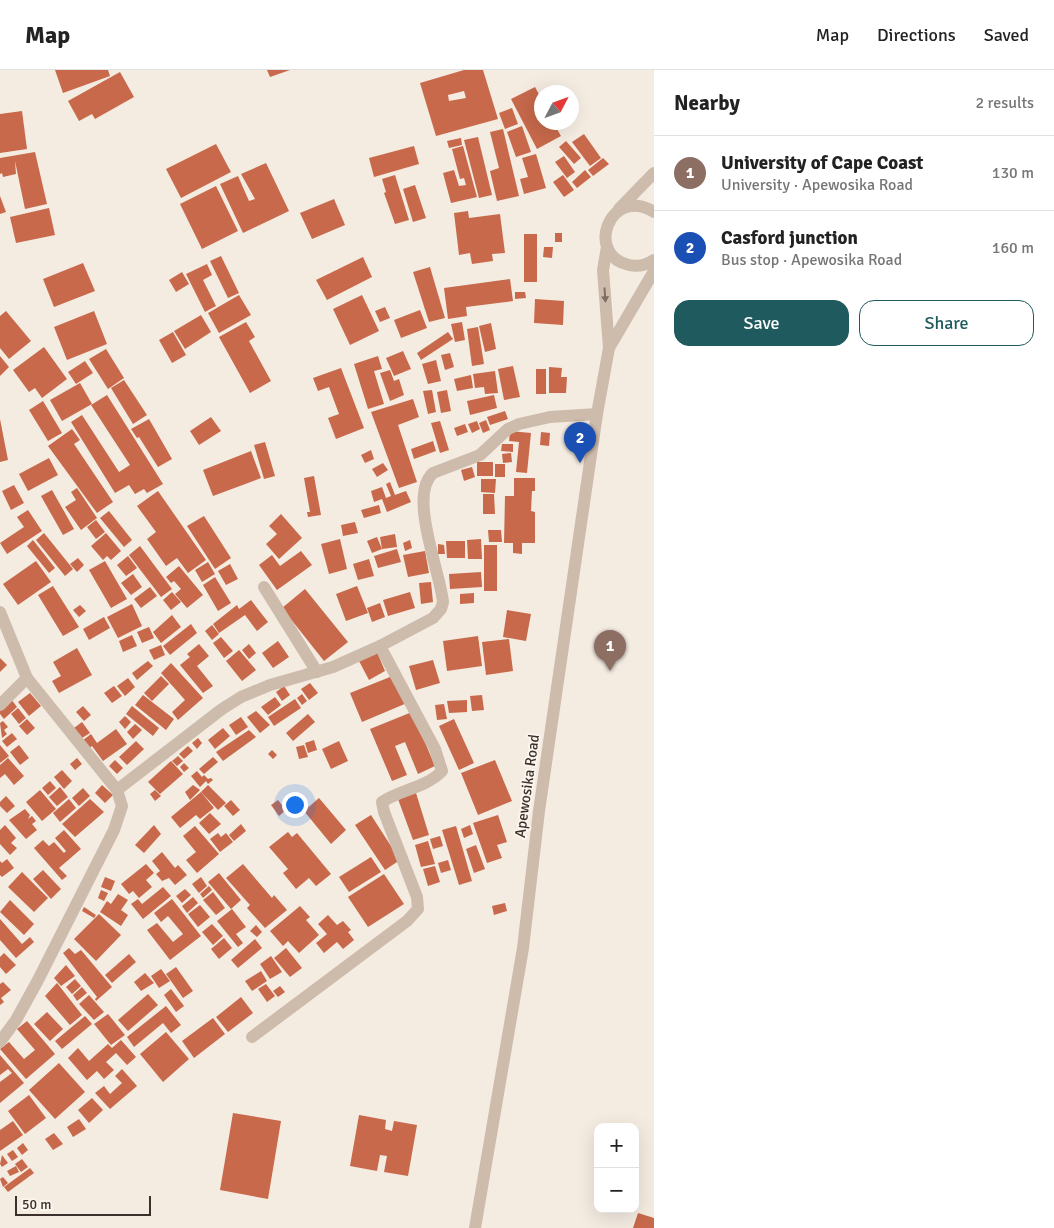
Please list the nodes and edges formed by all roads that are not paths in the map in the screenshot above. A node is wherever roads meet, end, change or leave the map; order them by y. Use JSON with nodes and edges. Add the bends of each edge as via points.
{"nodes":[{"id":1,"x":654,"y":173,"type":"edge"},
{"id":2,"x":654,"y":212,"type":"edge"},
{"id":3,"x":614,"y":215,"type":"junction"},
{"id":4,"x":607,"y":247,"type":"junction"},
{"id":5,"x":654,"y":260,"type":"edge"},
{"id":6,"x":654,"y":271,"type":"edge"},
{"id":7,"x":609,"y":348,"type":"junction"},
{"id":8,"x":597,"y":414,"type":"junction"},
{"id":9,"x":264,"y":587,"type":"dead end"},
{"id":10,"x":0,"y":612,"type":"edge"},
{"id":11,"x":380,"y":646,"type":"junction"},
{"id":12,"x":317,"y":672,"type":"junction"},
{"id":13,"x":27,"y":678,"type":"junction"},
{"id":14,"x":0,"y":705,"type":"edge"},
{"id":15,"x":117,"y":790,"type":"junction"},
{"id":16,"x":252,"y":1037,"type":"dead end"},
{"id":17,"x":0,"y":1042,"type":"edge"},
{"id":18,"x":475,"y":1228,"type":"edge"}],
"edges":[{"from":1,"to":3,"type":"street"},
{"from":2,"to":3,"type":"street","via":[[629,206]]},
{"from":3,"to":4,"type":"street","name":"Apewosika Road","via":[[606,230]]},
{"from":4,"to":5,"type":"street","via":[[617,260],[625,264],[642,266]]},
{"from":4,"to":7,"type":"street","name":"Apewosika Road","one_way":true,"via":[[603,270]]},
{"from":6,"to":7,"type":"street","name":"Apewosika Road"},
{"from":7,"to":8,"type":"street","name":"Apewosika Road"},
{"from":8,"to":11,"type":"street","via":[[550,417],[519,424],[503,433],[480,455],[433,472],[423,487],[427,527],[443,602],[441,609],[432,618]]},
{"from":8,"to":18,"type":"street","name":"Apewosika Road","via":[[523,948]]},
{"from":9,"to":12,"type":"street"},
{"from":10,"to":13,"type":"street"},
{"from":11,"to":12,"type":"street"},
{"from":11,"to":16,"type":"street","via":[[435,749],[442,771],[434,780],[392,795],[382,802],[417,897],[418,910]]},
{"from":12,"to":15,"type":"street","via":[[240,697]]},
{"from":13,"to":14,"type":"street"},
{"from":13,"to":15,"type":"street"},
{"from":15,"to":17,"type":"street","via":[[122,806],[114,830],[37,982]]}]}
